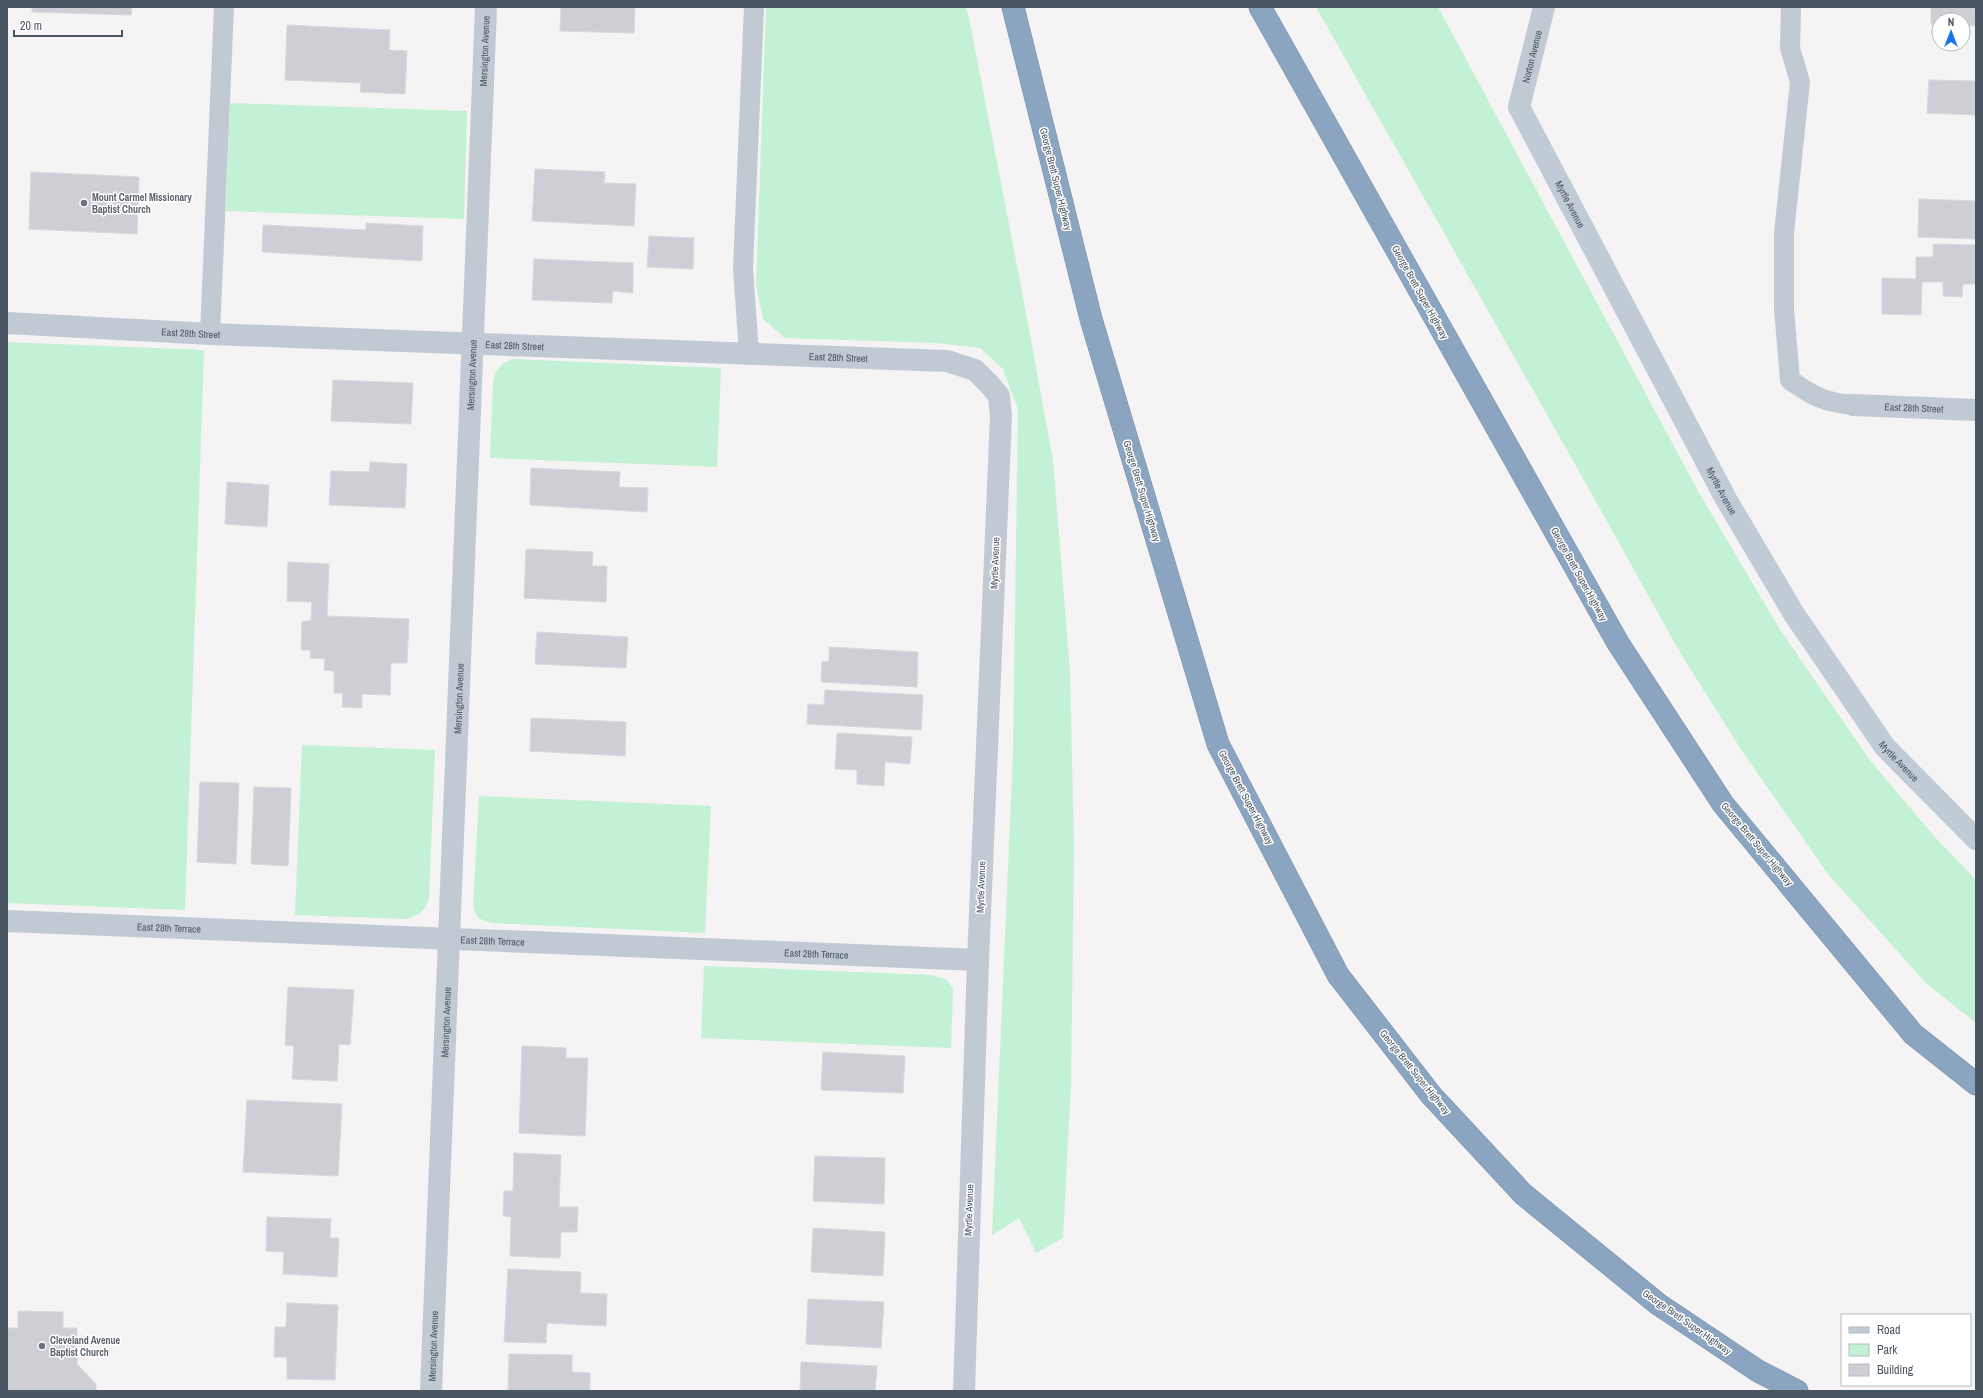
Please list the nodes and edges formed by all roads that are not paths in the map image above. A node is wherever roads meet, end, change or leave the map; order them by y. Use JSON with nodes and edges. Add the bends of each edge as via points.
{"nodes":[{"id":1,"x":224,"y":7,"type":"edge"},
{"id":2,"x":486,"y":7,"type":"edge"},
{"id":3,"x":754,"y":7,"type":"edge"},
{"id":4,"x":1013,"y":7,"type":"edge"},
{"id":5,"x":1260,"y":7,"type":"edge"},
{"id":6,"x":1544,"y":7,"type":"edge"},
{"id":7,"x":1791,"y":7,"type":"edge"},
{"id":8,"x":1519,"y":107,"type":"joint"},
{"id":9,"x":7,"y":323,"type":"edge"},
{"id":10,"x":210,"y":334,"type":"junction"},
{"id":11,"x":474,"y":343,"type":"junction"},
{"id":12,"x":749,"y":354,"type":"junction"},
{"id":13,"x":990,"y":385,"type":"joint"},
{"id":14,"x":1853,"y":405,"type":"joint"},
{"id":15,"x":1976,"y":410,"type":"edge"},
{"id":16,"x":1976,"y":839,"type":"edge"},
{"id":17,"x":7,"y":921,"type":"edge"},
{"id":18,"x":449,"y":940,"type":"junction"},
{"id":19,"x":978,"y":960,"type":"junction"},
{"id":20,"x":1976,"y":1084,"type":"edge"},
{"id":21,"x":431,"y":1391,"type":"edge"},
{"id":22,"x":964,"y":1391,"type":"edge"},
{"id":23,"x":1796,"y":1391,"type":"edge"}],
"edges":[{"from":1,"to":10,"type":"lane"},
{"from":2,"to":11,"type":"street","name":"Mersington Avenue"},
{"from":3,"to":12,"type":"lane","via":[[743,268]]},
{"from":4,"to":23,"type":"highway","name":"George Brett Super Highway","via":[[1091,319],[1218,744],[1338,975],[1431,1095],[1523,1194],[1658,1304],[1758,1371]]},
{"from":5,"to":20,"type":"highway","name":"George Brett Super Highway","via":[[1618,643],[1723,804],[1913,1034]]},
{"from":6,"to":8,"type":"street","name":"Norton Avenue"},
{"from":7,"to":14,"type":"lane","via":[[1790,48],[1800,82],[1784,233],[1784,309],[1790,380],[1811,395],[1830,402]]},
{"from":8,"to":16,"type":"street","name":"Myrtle Avenue","via":[[1726,499],[1794,614],[1885,747]]},
{"from":9,"to":10,"type":"street","name":"East 28th Street"},
{"from":10,"to":11,"type":"street","name":"East 28th Street"},
{"from":11,"to":12,"type":"street","name":"East 28th Street"},
{"from":11,"to":18,"type":"street","name":"Mersington Avenue"},
{"from":12,"to":13,"type":"street","name":"East 28th Street","via":[[947,361],[975,370]]},
{"from":13,"to":19,"type":"street","name":"Myrtle Avenue","via":[[999,396],[1001,416]]},
{"from":14,"to":15,"type":"street","name":"East 28th Street"},
{"from":17,"to":18,"type":"street","name":"East 28th Terrace"},
{"from":18,"to":19,"type":"street","name":"East 28th Terrace"},
{"from":18,"to":21,"type":"street","name":"Mersington Avenue"},
{"from":19,"to":22,"type":"street","name":"Myrtle Avenue"}]}
